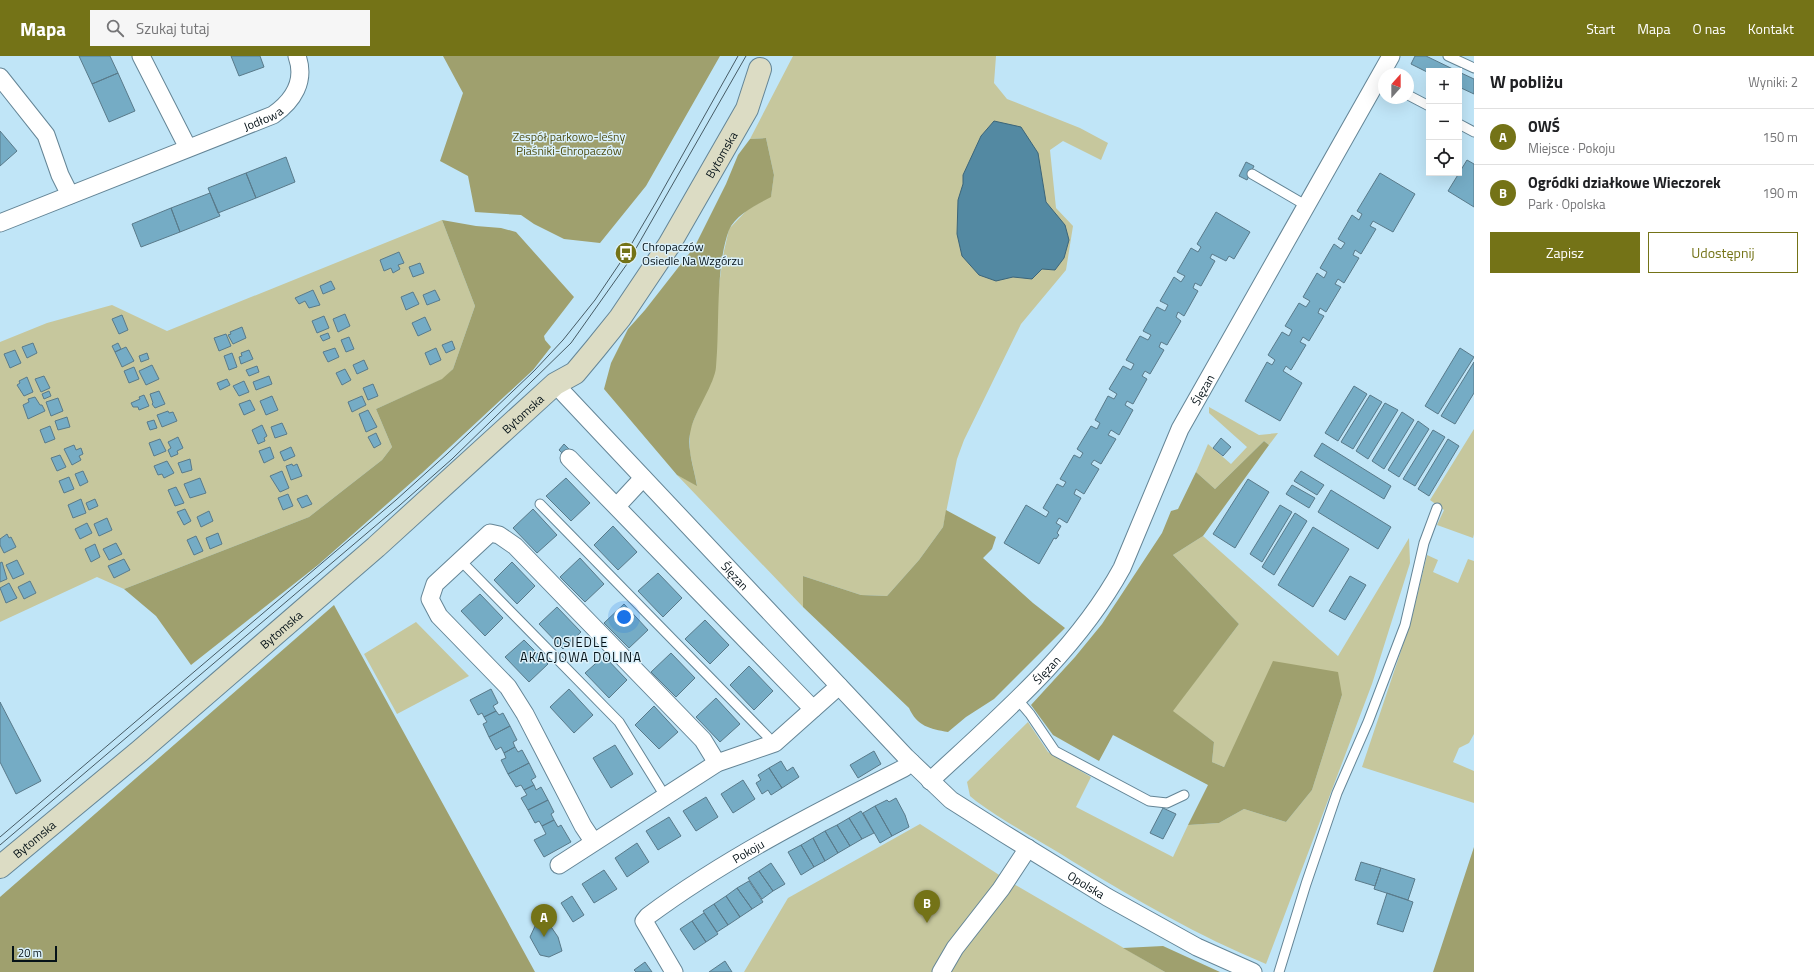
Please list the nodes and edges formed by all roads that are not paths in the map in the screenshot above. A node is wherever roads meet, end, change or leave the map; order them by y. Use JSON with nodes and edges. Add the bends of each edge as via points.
{"nodes":[{"id":1,"x":141,"y":56,"type":"edge"},
{"id":2,"x":297,"y":56,"type":"edge"},
{"id":3,"x":1391,"y":56,"type":"edge"},
{"id":4,"x":1448,"y":56,"type":"edge"},
{"id":5,"x":764,"y":63,"type":"edge"},
{"id":6,"x":1386,"y":68,"type":"edge"},
{"id":7,"x":1474,"y":68,"type":"edge"},
{"id":8,"x":0,"y":77,"type":"edge"},
{"id":9,"x":1378,"y":87,"type":"edge"},
{"id":10,"x":1414,"y":98,"type":"edge"},
{"id":11,"x":1426,"y":104,"type":"edge"},
{"id":12,"x":1462,"y":126,"type":"edge"},
{"id":13,"x":1474,"y":132,"type":"edge"},
{"id":14,"x":188,"y":148,"type":"junction"},
{"id":15,"x":1252,"y":174,"type":"dead end"},
{"id":16,"x":70,"y":196,"type":"junction"},
{"id":17,"x":1307,"y":206,"type":"junction"},
{"id":18,"x":0,"y":223,"type":"edge"},
{"id":19,"x":555,"y":384,"type":"junction"},
{"id":20,"x":569,"y":458,"type":"dead end"},
{"id":21,"x":643,"y":478,"type":"junction"},
{"id":22,"x":540,"y":504,"type":"dead end"},
{"id":23,"x":617,"y":506,"type":"junction"},
{"id":24,"x":1437,"y":508,"type":"dead end"},
{"id":25,"x":461,"y":560,"type":"junction"},
{"id":26,"x":839,"y":686,"type":"junction"},
{"id":27,"x":1018,"y":700,"type":"junction"},
{"id":28,"x":813,"y":710,"type":"junction"},
{"id":29,"x":772,"y":744,"type":"junction"},
{"id":30,"x":911,"y":762,"type":"junction"},
{"id":31,"x":717,"y":763,"type":"junction"},
{"id":32,"x":930,"y":781,"type":"junction"},
{"id":33,"x":1184,"y":795,"type":"dead end"},
{"id":34,"x":665,"y":796,"type":"junction"},
{"id":35,"x":593,"y":841,"type":"junction"},
{"id":36,"x":1028,"y":848,"type":"junction"},
{"id":37,"x":559,"y":865,"type":"dead end"},
{"id":38,"x":0,"y":867,"type":"edge"},
{"id":39,"x":674,"y":972,"type":"edge"},
{"id":40,"x":941,"y":972,"type":"edge"},
{"id":41,"x":1253,"y":972,"type":"edge"},
{"id":42,"x":1280,"y":972,"type":"edge"}],
"edges":[{"from":1,"to":14,"type":"street"},
{"from":2,"to":14,"type":"street","name":"Jodłowa","via":[[299,84],[294,96],[284,108],[273,115]]},
{"from":3,"to":6,"type":"street","name":"Ślęzan"},
{"from":4,"to":7,"type":"lane"},
{"from":5,"to":19,"type":"main road","name":"Bytomska","via":[[747,109],[669,245],[596,350],[575,373]]},
{"from":8,"to":16,"type":"street","via":[[46,135]]},
{"from":9,"to":17,"type":"street","name":"Ślęzan"},
{"from":10,"to":11,"type":"lane"},
{"from":12,"to":13,"type":"lane"},
{"from":14,"to":16,"type":"street","name":"Jodłowa"},
{"from":15,"to":17,"type":"lane"},
{"from":16,"to":18,"type":"street","name":"Jodłowa"},
{"from":17,"to":27,"type":"street","name":"Ślęzan","via":[[1180,429],[1116,580],[1079,633]]},
{"from":19,"to":21,"type":"street","name":"Ślęzan"},
{"from":19,"to":38,"type":"main road","name":"Bytomska","via":[[364,558],[140,751]]},
{"from":20,"to":23,"type":"street"},
{"from":21,"to":23,"type":"street"},
{"from":21,"to":26,"type":"street","name":"Ślęzan"},
{"from":22,"to":29,"type":"lane"},
{"from":23,"to":28,"type":"street"},
{"from":24,"to":42,"type":"lane","via":[[1424,543],[1405,625],[1368,722],[1337,793]]},
{"from":25,"to":31,"type":"street","via":[[490,533],[499,535],[514,546],[703,740]]},
{"from":25,"to":34,"type":"lane","via":[[619,722]]},
{"from":25,"to":35,"type":"street","via":[[435,584],[430,599],[439,616],[508,687]]},
{"from":26,"to":28,"type":"street"},
{"from":26,"to":30,"type":"street","name":"Ślęzan"},
{"from":27,"to":32,"type":"street","name":"Ślęzan"},
{"from":27,"to":33,"type":"lane","via":[[1055,751],[1148,800],[1167,803]]},
{"from":28,"to":29,"type":"street"},
{"from":29,"to":31,"type":"street"},
{"from":30,"to":32,"type":"street","name":"Ślęzan"},
{"from":30,"to":39,"type":"street","name":"Pokoju","via":[[696,882],[648,916],[644,921]]},
{"from":31,"to":34,"type":"street"},
{"from":32,"to":36,"type":"street","name":"Opolska","via":[[951,800]]},
{"from":34,"to":35,"type":"street"},
{"from":35,"to":37,"type":"street"},
{"from":36,"to":40,"type":"street","via":[[1001,889],[955,948]]},
{"from":36,"to":41,"type":"street","name":"Opolska","via":[[1107,898],[1197,947]]}]}
